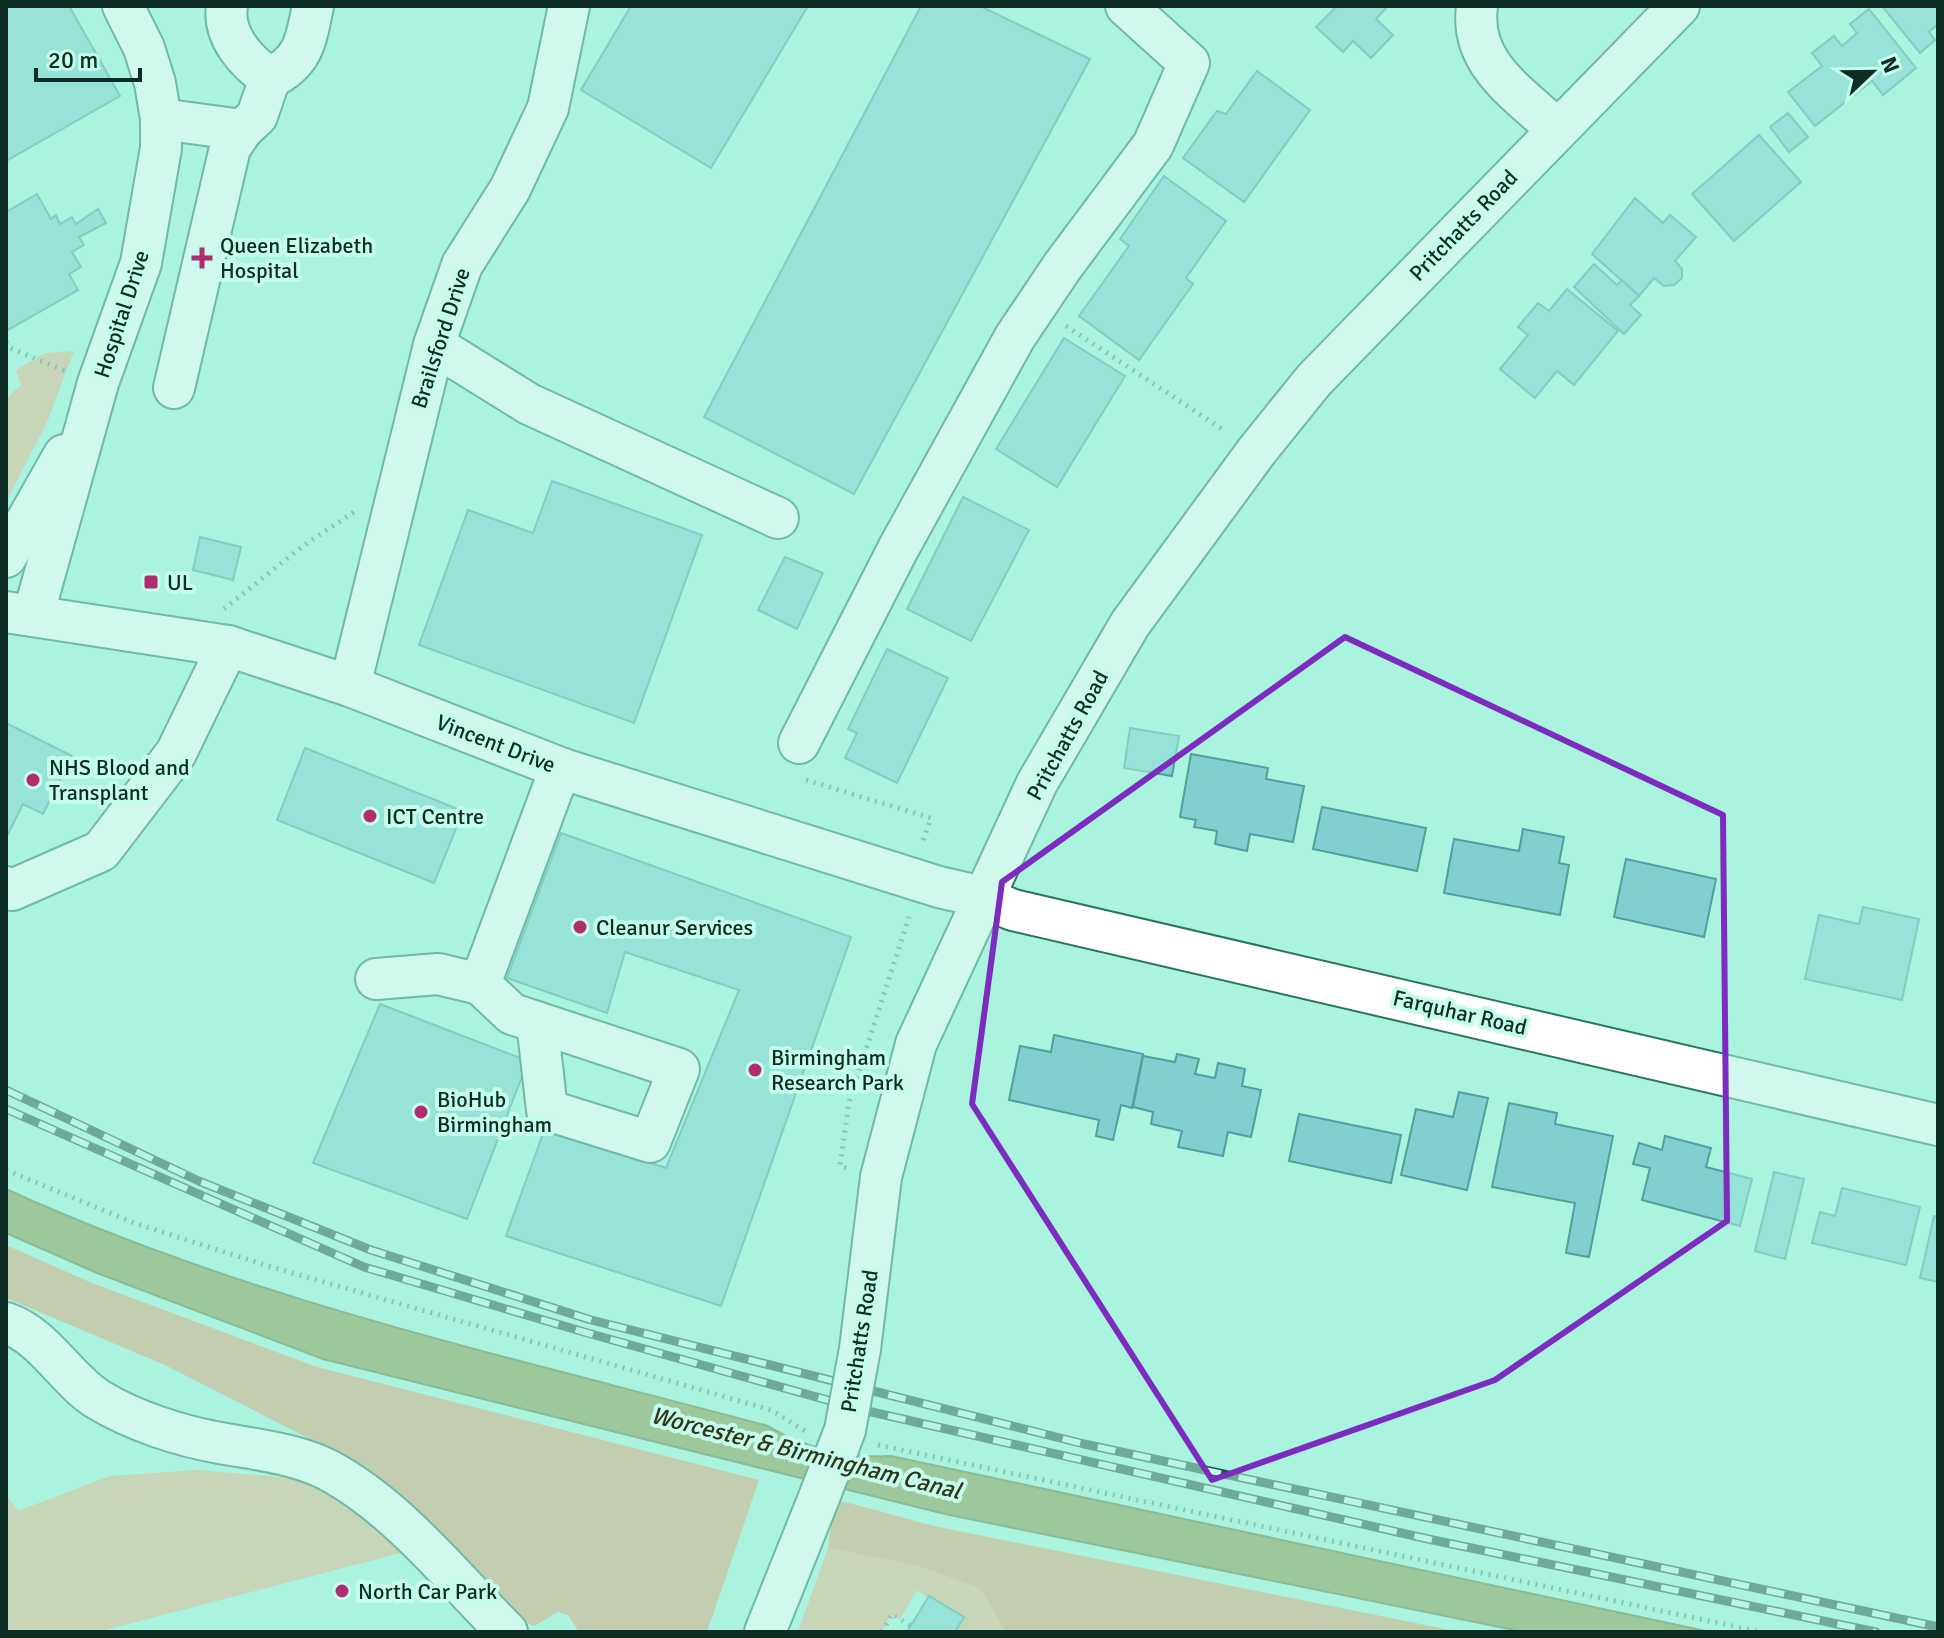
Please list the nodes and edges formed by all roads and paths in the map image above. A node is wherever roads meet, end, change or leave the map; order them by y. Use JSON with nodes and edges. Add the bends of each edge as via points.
{"nodes":[{"id":1,"x":123,"y":6,"type":"edge"},
{"id":2,"x":227,"y":6,"type":"edge"},
{"id":3,"x":313,"y":6,"type":"edge"},
{"id":4,"x":569,"y":6,"type":"edge"},
{"id":5,"x":1126,"y":6,"type":"edge"},
{"id":6,"x":1477,"y":6,"type":"edge"},
{"id":7,"x":1679,"y":6,"type":"edge"},
{"id":8,"x":270,"y":78,"type":"junction"},
{"id":9,"x":161,"y":119,"type":"junction"},
{"id":10,"x":1556,"y":129,"type":"junction"},
{"id":11,"x":242,"y":130,"type":"junction"},
{"id":12,"x":1035,"y":306,"type":"junction"},
{"id":13,"x":6,"y":342,"type":"edge"},
{"id":14,"x":434,"y":345,"type":"junction"},
{"id":15,"x":49,"y":365,"type":"dead end"},
{"id":16,"x":174,"y":388,"type":"dead end"},
{"id":17,"x":87,"y":426,"type":"junction"},
{"id":18,"x":1256,"y":452,"type":"junction"},
{"id":19,"x":393,"y":504,"type":"junction"},
{"id":20,"x":778,"y":518,"type":"dead end"},
{"id":21,"x":6,"y":557,"type":"edge"},
{"id":22,"x":20,"y":614,"type":"edge"},
{"id":23,"x":188,"y":638,"type":"junction"},
{"id":24,"x":228,"y":646,"type":"junction"},
{"id":25,"x":350,"y":686,"type":"junction"},
{"id":26,"x":800,"y":760,"type":"joint"},
{"id":27,"x":563,"y":769,"type":"junction"},
{"id":28,"x":931,"y":818,"type":"dead end"},
{"id":29,"x":6,"y":887,"type":"edge"},
{"id":30,"x":982,"y":897,"type":"junction"},
{"id":31,"x":912,"y":909,"type":"dead end"},
{"id":32,"x":376,"y":979,"type":"dead end"},
{"id":33,"x":480,"y":984,"type":"junction"},
{"id":34,"x":537,"y":1022,"type":"dead end"},
{"id":35,"x":1938,"y":1125,"type":"edge"},
{"id":36,"x":881,"y":1177,"type":"junction"},
{"id":37,"x":6,"y":1323,"type":"edge"},
{"id":38,"x":911,"y":1626,"type":"dead end"},
{"id":39,"x":507,"y":1632,"type":"edge"},
{"id":40,"x":765,"y":1632,"type":"edge"},
{"id":41,"x":882,"y":1632,"type":"edge"}],
"edges":[{"from":1,"to":9,"type":"street","name":"Hospital Drive","via":[[148,59]]},
{"from":2,"to":8,"type":"street","via":[[226,20],[239,49]]},
{"from":3,"to":8,"type":"street","via":[[303,52],[290,68]]},
{"from":4,"to":14,"type":"street","name":"Brailsford Drive","via":[[548,108],[510,189],[462,265]]},
{"from":5,"to":12,"type":"street","via":[[1189,63],[1153,145]]},
{"from":6,"to":10,"type":"street","via":[[1475,33],[1485,60]]},
{"from":7,"to":10,"type":"street","name":"Pritchatts Road"},
{"from":8,"to":11,"type":"street","via":[[257,116]]},
{"from":9,"to":11,"type":"street"},
{"from":9,"to":17,"type":"street","name":"Hospital Drive","via":[[141,263]]},
{"from":10,"to":18,"type":"street","name":"Pritchatts Road","via":[[1314,380]]},
{"from":11,"to":16,"type":"street","via":[[230,148]]},
{"from":12,"to":18,"type":"path"},
{"from":12,"to":26,"type":"street","via":[[898,549]]},
{"from":13,"to":15,"type":"path"},
{"from":14,"to":19,"type":"street","name":"Brailsford Drive"},
{"from":14,"to":20,"type":"street","via":[[529,404]]},
{"from":17,"to":21,"type":"street","name":"Hospital Drive","via":[[60,460]]},
{"from":17,"to":22,"type":"street"},
{"from":18,"to":30,"type":"street","name":"Pritchatts Road","via":[[1130,624],[1037,783]]},
{"from":19,"to":23,"type":"path","via":[[354,511]]},
{"from":19,"to":25,"type":"street","name":"Brailsford Drive"},
{"from":22,"to":23,"type":"street","name":"Vincent Drive"},
{"from":23,"to":24,"type":"street","name":"Vincent Drive"},
{"from":24,"to":25,"type":"street","name":"Vincent Drive"},
{"from":24,"to":29,"type":"street","via":[[176,753],[101,851],[12,890]]},
{"from":25,"to":27,"type":"street","name":"Vincent Drive"},
{"from":26,"to":28,"type":"path"},
{"from":27,"to":30,"type":"street","name":"Vincent Drive"},
{"from":27,"to":33,"type":"street"},
{"from":30,"to":35,"type":"street","name":"Farquhar Road","via":[[1013,910]]},
{"from":30,"to":36,"type":"street","name":"Pritchatts Road","via":[[916,1044]]},
{"from":31,"to":36,"type":"path","via":[[849,1102],[840,1166]]},
{"from":32,"to":33,"type":"street","via":[[438,974]]},
{"from":33,"to":34,"type":"street","via":[[512,1014]]},
{"from":36,"to":40,"type":"street","name":"Pritchatts Road","bridge":true,"via":[[845,1430]]},
{"from":37,"to":39,"type":"street","via":[[62,1363],[97,1399],[140,1420],[216,1443],[271,1451],[336,1474],[396,1520]]},
{"from":38,"to":41,"type":"path","via":[[892,1614]]}]}
